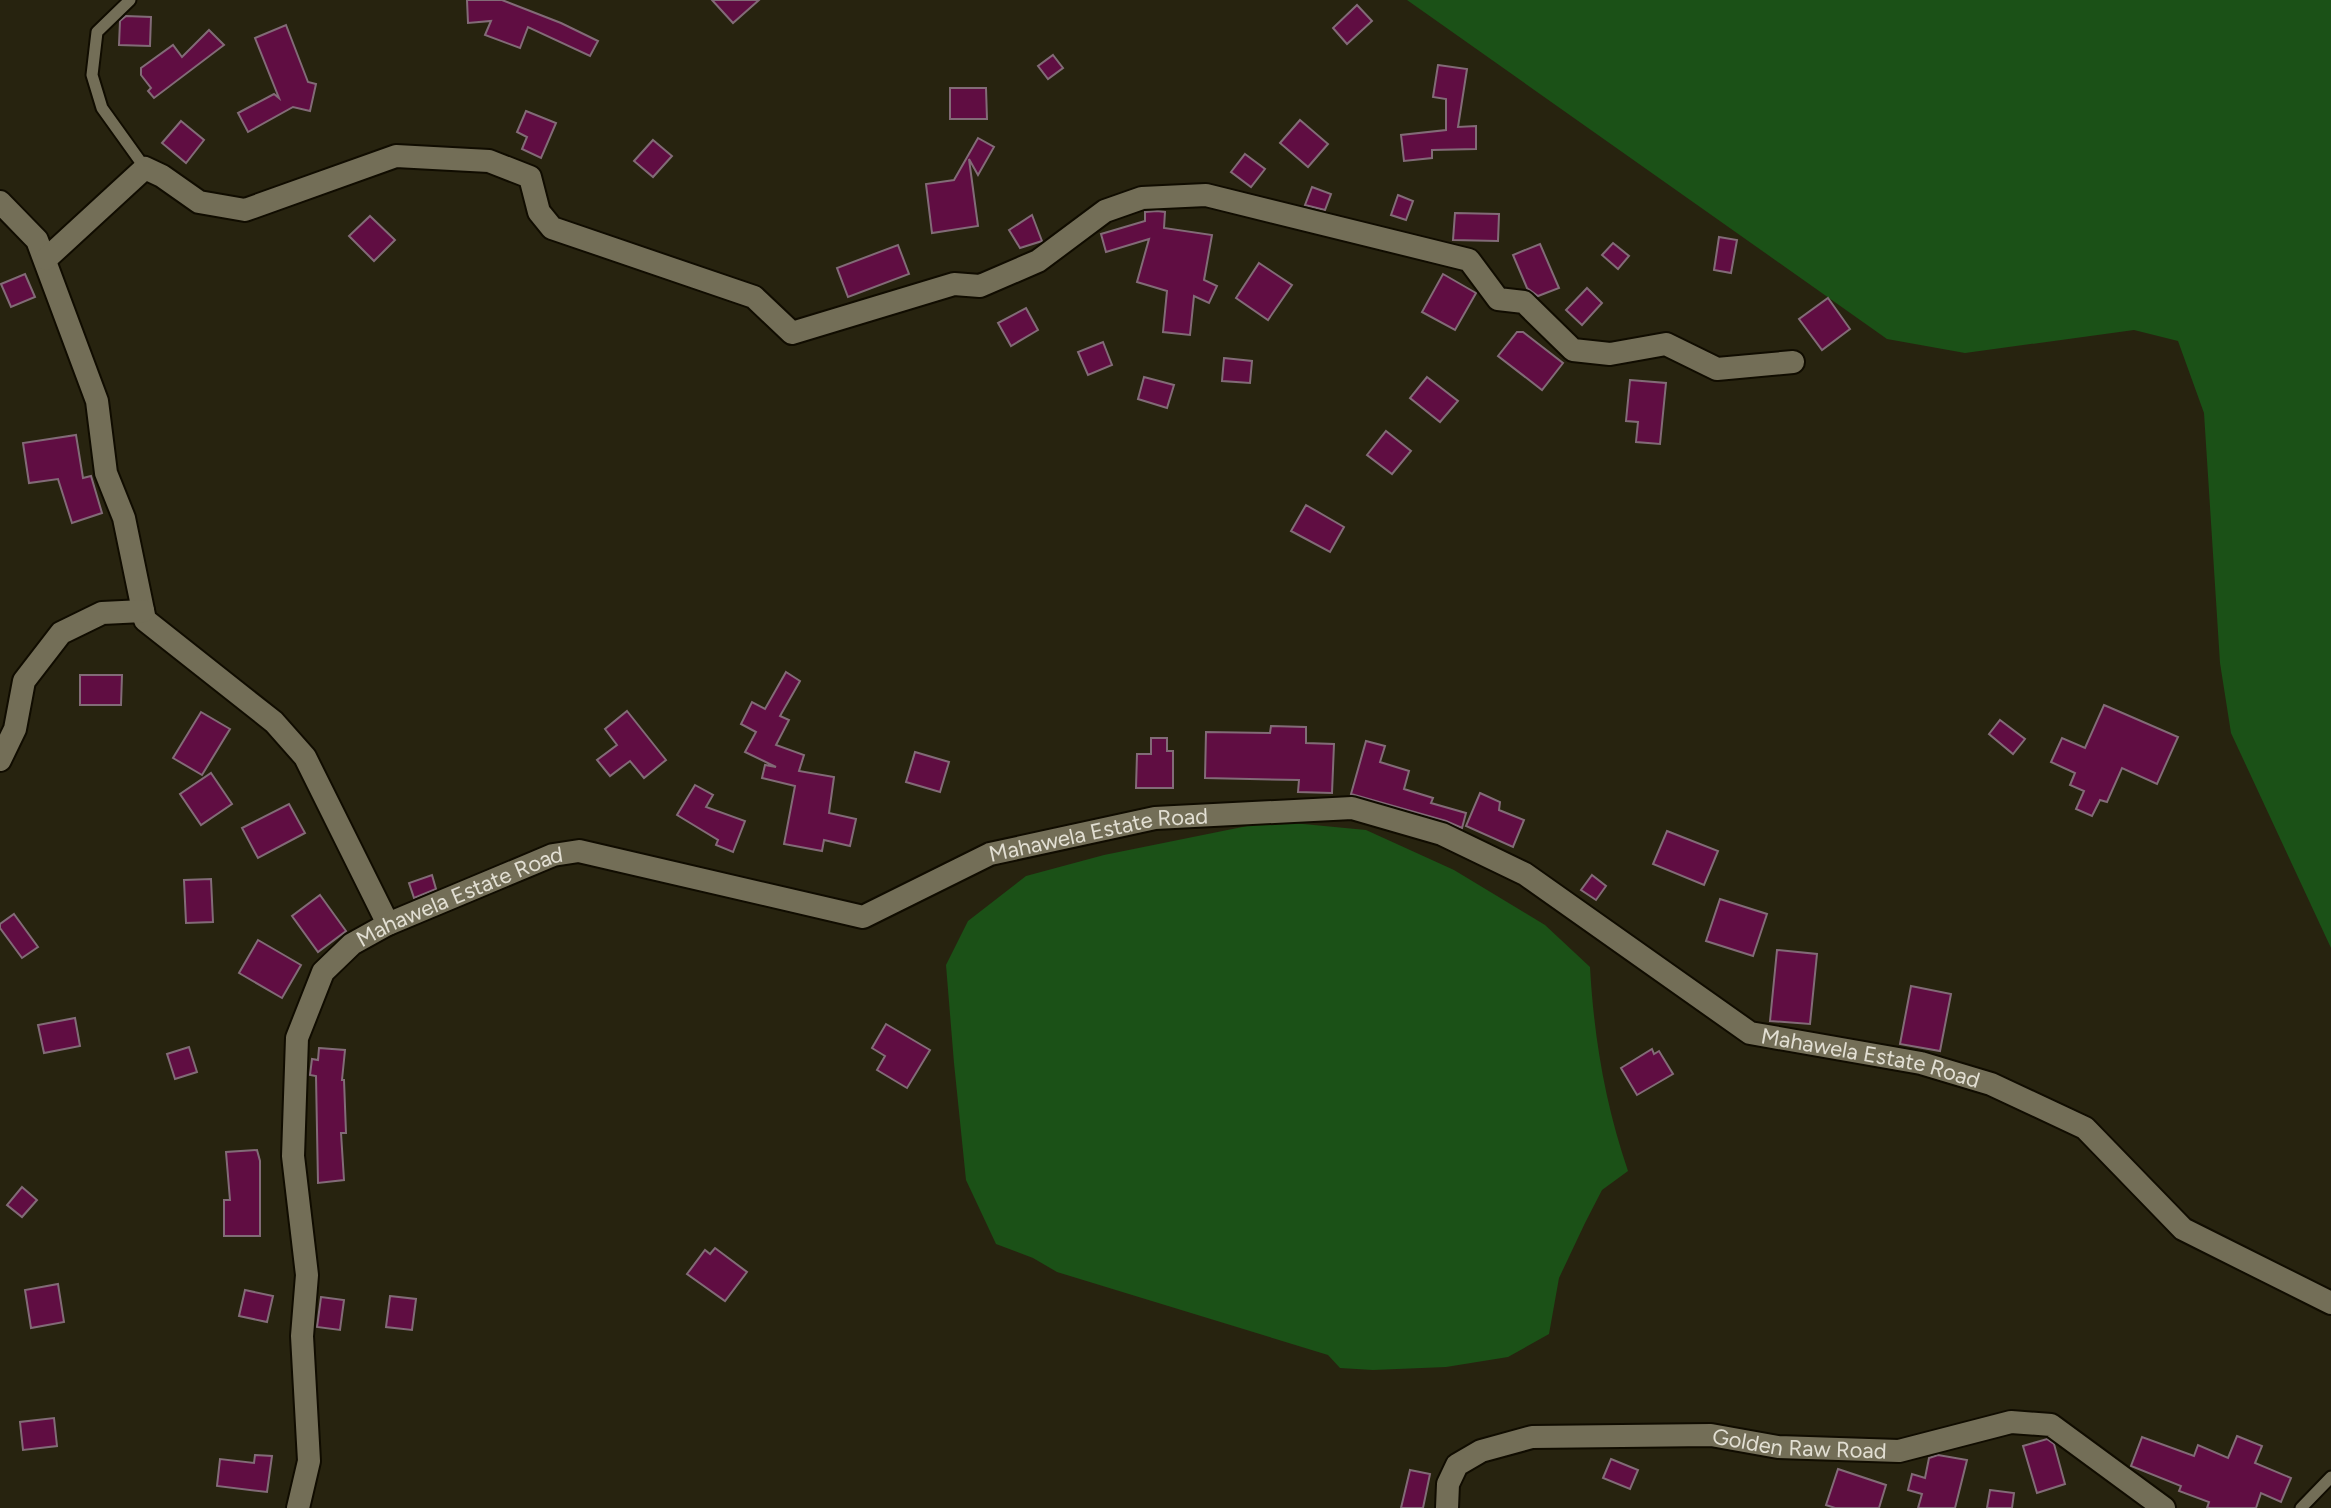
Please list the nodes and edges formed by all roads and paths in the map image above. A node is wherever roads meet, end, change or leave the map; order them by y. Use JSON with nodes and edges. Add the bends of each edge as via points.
{"nodes":[{"id":1,"x":130,"y":0,"type":"edge"},
{"id":2,"x":145,"y":168,"type":"junction"},
{"id":3,"x":0,"y":202,"type":"edge"},
{"id":4,"x":46,"y":259,"type":"junction"},
{"id":5,"x":1793,"y":362,"type":"dead end"},
{"id":6,"x":143,"y":611,"type":"junction"},
{"id":7,"x":0,"y":760,"type":"edge"},
{"id":8,"x":388,"y":924,"type":"junction"},
{"id":9,"x":2331,"y":1303,"type":"edge"},
{"id":10,"x":2331,"y":1477,"type":"edge"},
{"id":11,"x":298,"y":1508,"type":"edge"},
{"id":12,"x":1447,"y":1508,"type":"edge"},
{"id":13,"x":2164,"y":1508,"type":"edge"},
{"id":14,"x":2301,"y":1508,"type":"edge"}],
"edges":[{"from":1,"to":2,"type":"lane","via":[[97,32],[92,75],[102,108]]},
{"from":2,"to":4,"type":"street"},
{"from":2,"to":5,"type":"street","via":[[199,202],[245,210],[396,156],[489,161],[530,177],[539,212],[552,228],[754,297],[792,333],[954,284],[980,286],[1038,261],[1105,211],[1142,198],[1206,195],[1469,260],[1498,299],[1524,302],[1573,350],[1610,354],[1666,344],[1717,369]]},
{"from":3,"to":4,"type":"street","via":[[37,240]]},
{"from":4,"to":6,"type":"street","via":[[97,401],[106,473],[124,518]]},
{"from":6,"to":7,"type":"street","via":[[102,613],[61,633],[24,681],[15,729]]},
{"from":6,"to":8,"type":"street","via":[[145,620],[274,722],[305,757]]},
{"from":8,"to":9,"type":"street","name":"Mahawela Estate Road","via":[[553,855],[579,851],[863,917],[1005,850],[1155,818],[1352,808],[1442,834],[1525,874],[1750,1033],[1921,1063],[1991,1084],[2085,1128],[2183,1229]]},
{"from":8,"to":11,"type":"street","name":"Mahawela Estate Road","via":[[352,944],[323,972],[297,1038],[293,1156],[307,1275],[302,1336],[309,1461]]},
{"from":10,"to":14,"type":"lane"},
{"from":12,"to":13,"type":"street","name":"Golden Raw Road","via":[[1448,1484],[1457,1465],[1481,1451],[1532,1437],[1711,1435],[1778,1447],[1899,1451],[2011,1422],[2051,1425]]}]}
